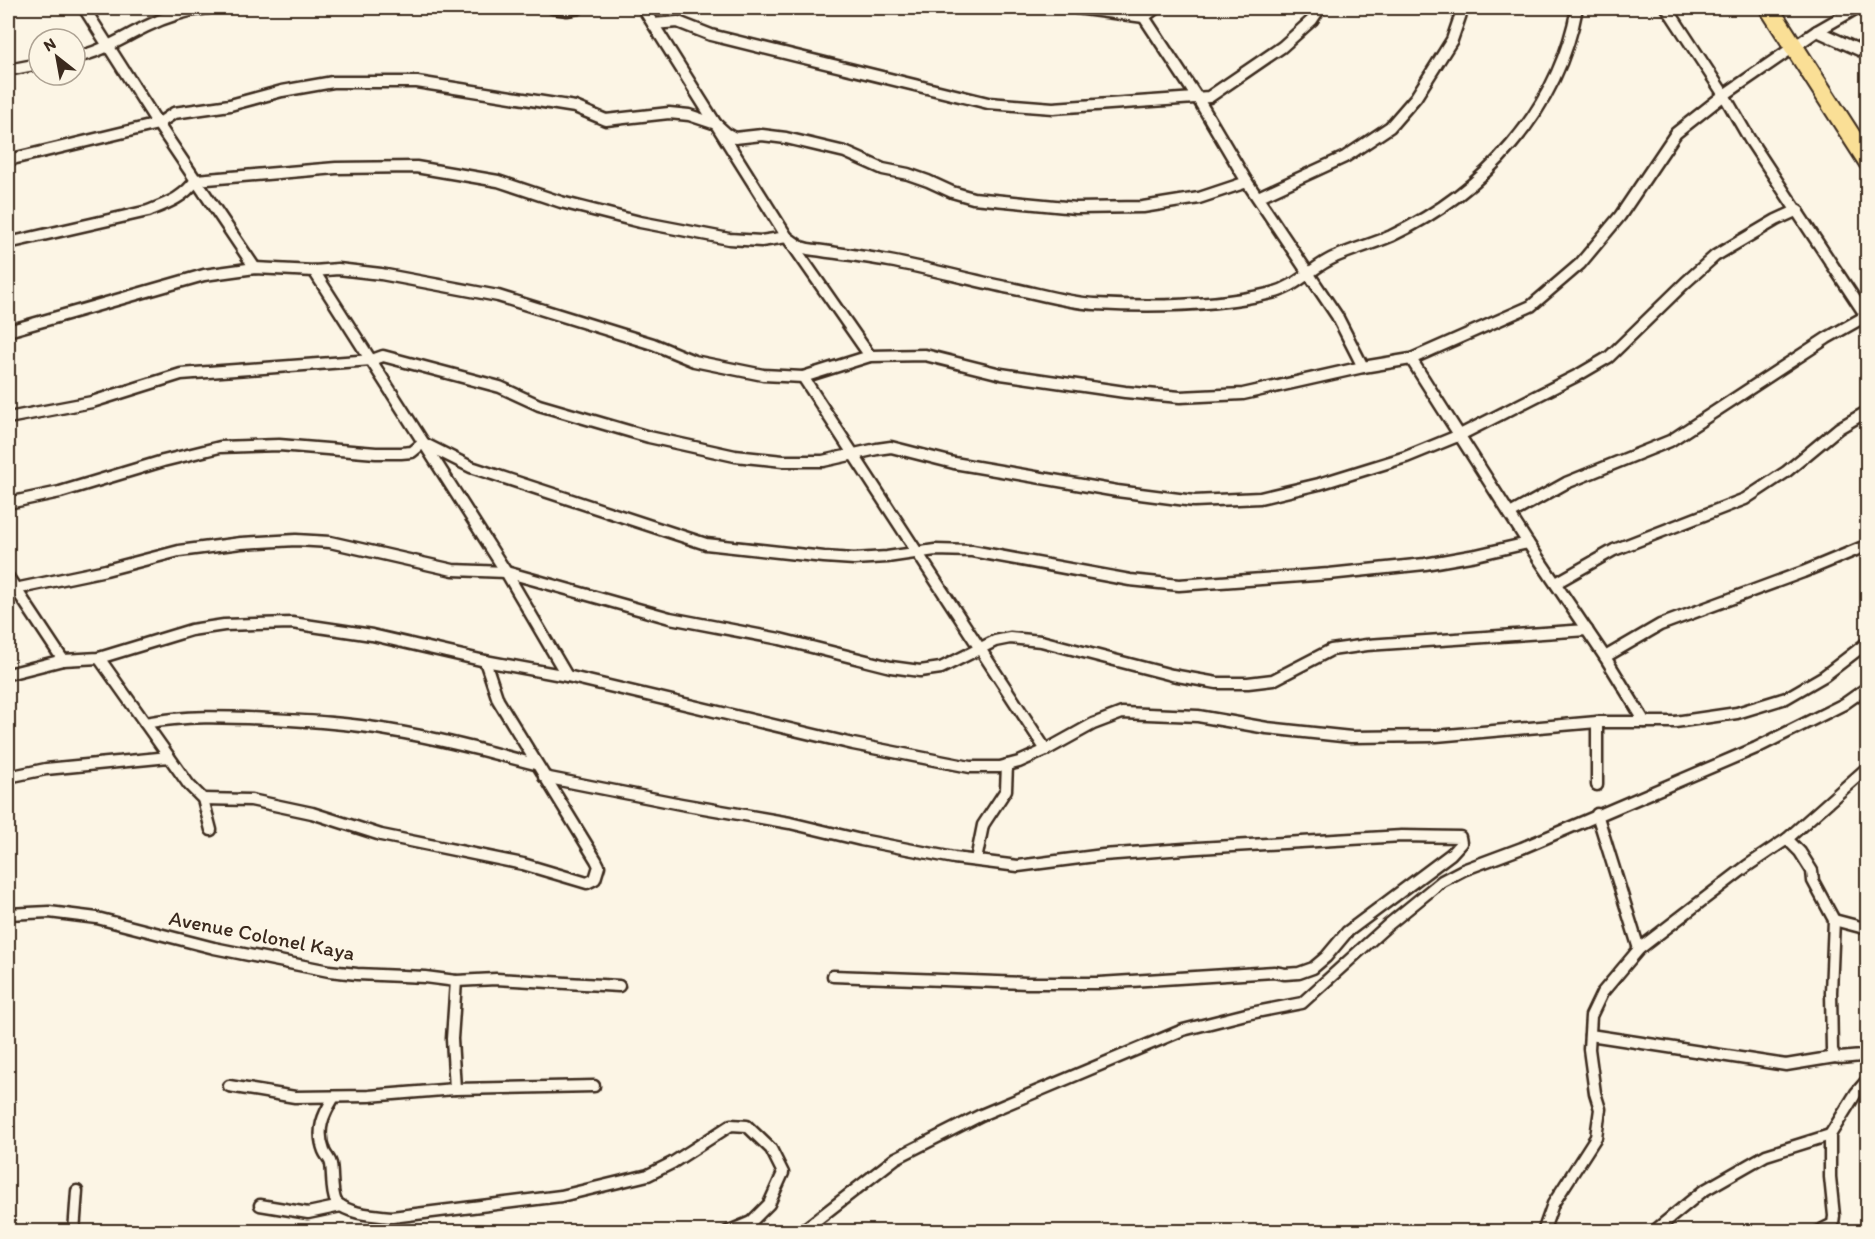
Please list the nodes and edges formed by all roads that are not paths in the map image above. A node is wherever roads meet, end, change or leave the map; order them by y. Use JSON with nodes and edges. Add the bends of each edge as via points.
{"nodes":[{"id":1,"x":84,"y":8,"type":"edge"},
{"id":2,"x":208,"y":8,"type":"edge"},
{"id":3,"x":553,"y":8,"type":"edge"},
{"id":4,"x":579,"y":8,"type":"edge"},
{"id":5,"x":643,"y":8,"type":"edge"},
{"id":6,"x":1076,"y":8,"type":"edge"},
{"id":7,"x":1156,"y":8,"type":"edge"},
{"id":8,"x":1320,"y":8,"type":"edge"},
{"id":9,"x":1463,"y":8,"type":"edge"},
{"id":10,"x":1577,"y":8,"type":"edge"},
{"id":11,"x":1667,"y":8,"type":"edge"},
{"id":12,"x":1769,"y":8,"type":"edge"},
{"id":13,"x":1857,"y":8,"type":"edge"},
{"id":14,"x":1141,"y":12,"type":"edge"},
{"id":15,"x":653,"y":24,"type":"junction"},
{"id":16,"x":1817,"y":32,"type":"junction"},
{"id":17,"x":108,"y":46,"type":"junction"},
{"id":18,"x":1796,"y":48,"type":"junction"},
{"id":19,"x":1868,"y":54,"type":"edge"},
{"id":20,"x":87,"y":55,"type":"edge"},
{"id":21,"x":27,"y":66,"type":"edge"},
{"id":22,"x":8,"y":70,"type":"edge"},
{"id":23,"x":1724,"y":95,"type":"junction"},
{"id":24,"x":1198,"y":99,"type":"junction"},
{"id":25,"x":158,"y":124,"type":"junction"},
{"id":26,"x":716,"y":124,"type":"junction"},
{"id":27,"x":8,"y":159,"type":"edge"},
{"id":28,"x":1868,"y":162,"type":"edge"},
{"id":29,"x":196,"y":180,"type":"junction"},
{"id":30,"x":1247,"y":182,"type":"junction"},
{"id":31,"x":1258,"y":197,"type":"junction"},
{"id":32,"x":1798,"y":210,"type":"junction"},
{"id":33,"x":787,"y":237,"type":"junction"},
{"id":34,"x":8,"y":243,"type":"edge"},
{"id":35,"x":255,"y":268,"type":"junction"},
{"id":36,"x":314,"y":271,"type":"junction"},
{"id":37,"x":1308,"y":275,"type":"junction"},
{"id":38,"x":1867,"y":318,"type":"edge"},
{"id":39,"x":8,"y":331,"type":"edge"},
{"id":40,"x":870,"y":356,"type":"junction"},
{"id":41,"x":1411,"y":359,"type":"junction"},
{"id":42,"x":372,"y":360,"type":"junction"},
{"id":43,"x":1364,"y":367,"type":"junction"},
{"id":44,"x":803,"y":377,"type":"junction"},
{"id":45,"x":1868,"y":411,"type":"edge"},
{"id":46,"x":8,"y":418,"type":"edge"},
{"id":47,"x":1460,"y":435,"type":"junction"},
{"id":48,"x":423,"y":443,"type":"junction"},
{"id":49,"x":853,"y":454,"type":"junction"},
{"id":50,"x":8,"y":503,"type":"edge"},
{"id":51,"x":1510,"y":514,"type":"junction"},
{"id":52,"x":1528,"y":543,"type":"junction"},
{"id":53,"x":1868,"y":545,"type":"edge"},
{"id":54,"x":918,"y":553,"type":"junction"},
{"id":55,"x":506,"y":572,"type":"junction"},
{"id":56,"x":8,"y":577,"type":"edge"},
{"id":57,"x":1556,"y":583,"type":"junction"},
{"id":58,"x":11,"y":588,"type":"edge"},
{"id":59,"x":1587,"y":630,"type":"junction"},
{"id":60,"x":1868,"y":642,"type":"edge"},
{"id":61,"x":978,"y":649,"type":"junction"},
{"id":62,"x":1605,"y":657,"type":"junction"},
{"id":63,"x":99,"y":658,"type":"junction"},
{"id":64,"x":63,"y":660,"type":"junction"},
{"id":65,"x":485,"y":661,"type":"junction"},
{"id":66,"x":8,"y":674,"type":"edge"},
{"id":67,"x":567,"y":676,"type":"junction"},
{"id":68,"x":1868,"y":687,"type":"edge"},
{"id":69,"x":1598,"y":722,"type":"junction"},
{"id":70,"x":1645,"y":722,"type":"junction"},
{"id":71,"x":145,"y":723,"type":"junction"},
{"id":72,"x":1046,"y":750,"type":"junction"},
{"id":73,"x":169,"y":757,"type":"junction"},
{"id":74,"x":535,"y":764,"type":"junction"},
{"id":75,"x":1007,"y":765,"type":"junction"},
{"id":76,"x":1868,"y":766,"type":"edge"},
{"id":77,"x":8,"y":777,"type":"edge"},
{"id":78,"x":544,"y":777,"type":"junction"},
{"id":79,"x":1597,"y":785,"type":"dead end"},
{"id":80,"x":203,"y":799,"type":"junction"},
{"id":81,"x":1597,"y":814,"type":"junction"},
{"id":82,"x":211,"y":830,"type":"dead end"},
{"id":83,"x":1787,"y":839,"type":"junction"},
{"id":84,"x":976,"y":860,"type":"junction"},
{"id":85,"x":8,"y":914,"type":"edge"},
{"id":86,"x":1834,"y":920,"type":"junction"},
{"id":87,"x":1868,"y":929,"type":"edge"},
{"id":88,"x":1639,"y":950,"type":"junction"},
{"id":89,"x":833,"y":976,"type":"dead end"},
{"id":90,"x":456,"y":981,"type":"junction"},
{"id":91,"x":619,"y":987,"type":"dead end"},
{"id":92,"x":1590,"y":1035,"type":"junction"},
{"id":93,"x":1834,"y":1057,"type":"junction"},
{"id":94,"x":1868,"y":1057,"type":"edge"},
{"id":95,"x":1868,"y":1079,"type":"edge"},
{"id":96,"x":229,"y":1086,"type":"dead end"},
{"id":97,"x":594,"y":1086,"type":"dead end"},
{"id":98,"x":455,"y":1089,"type":"junction"},
{"id":99,"x":334,"y":1097,"type":"junction"},
{"id":100,"x":1830,"y":1135,"type":"junction"},
{"id":101,"x":77,"y":1191,"type":"dead end"},
{"id":102,"x":260,"y":1205,"type":"dead end"},
{"id":103,"x":341,"y":1206,"type":"junction"},
{"id":104,"x":74,"y":1232,"type":"edge"},
{"id":105,"x":727,"y":1232,"type":"edge"},
{"id":106,"x":801,"y":1232,"type":"edge"},
{"id":107,"x":1543,"y":1232,"type":"edge"},
{"id":108,"x":1653,"y":1232,"type":"edge"},
{"id":109,"x":1817,"y":1232,"type":"edge"}],
"edges":[{"from":1,"to":17,"type":"street"},
{"from":2,"to":17,"type":"street","via":[[188,10]]},
{"from":3,"to":4,"type":"street"},
{"from":5,"to":15,"type":"street"},
{"from":6,"to":14,"type":"street"},
{"from":7,"to":14,"type":"street"},
{"from":8,"to":24,"type":"street","via":[[1282,47],[1216,93]]},
{"from":9,"to":31,"type":"street","via":[[1452,40],[1416,98],[1390,127],[1345,157]]},
{"from":10,"to":37,"type":"street","via":[[1561,63],[1533,118],[1505,154],[1468,189],[1428,216],[1389,237],[1333,258]]},
{"from":11,"to":23,"type":"street"},
{"from":12,"to":18,"type":"highway"},
{"from":13,"to":16,"type":"street"},
{"from":14,"to":24,"type":"street"},
{"from":15,"to":24,"type":"street","via":[[678,22],[711,35],[988,103],[1053,108]]},
{"from":15,"to":26,"type":"street"},
{"from":16,"to":18,"type":"street"},
{"from":16,"to":19,"type":"street"},
{"from":17,"to":20,"type":"street"},
{"from":17,"to":25,"type":"street"},
{"from":18,"to":23,"type":"street"},
{"from":18,"to":28,"type":"highway"},
{"from":21,"to":22,"type":"street"},
{"from":23,"to":32,"type":"street"},
{"from":23,"to":41,"type":"street","via":[[1676,133],[1620,216],[1580,264],[1531,306]]},
{"from":24,"to":30,"type":"street"},
{"from":25,"to":26,"type":"street","via":[[174,113],[333,82],[417,82],[575,107],[606,120],[669,113]]},
{"from":25,"to":27,"type":"street"},
{"from":25,"to":29,"type":"street"},
{"from":26,"to":30,"type":"street","via":[[735,138],[786,138],[845,152],[883,169],[928,180],[973,198],[1076,208],[1143,207],[1199,198]]},
{"from":26,"to":33,"type":"street"},
{"from":29,"to":33,"type":"street","via":[[336,168],[416,168],[498,181],[651,225],[729,239],[761,241]]},
{"from":29,"to":34,"type":"street","via":[[188,192],[148,211]]},
{"from":29,"to":35,"type":"street"},
{"from":30,"to":31,"type":"street"},
{"from":31,"to":37,"type":"street"},
{"from":32,"to":38,"type":"street"},
{"from":32,"to":47,"type":"street","via":[[1715,256],[1609,357]]},
{"from":33,"to":37,"type":"street","via":[[808,249],[889,261],[1093,304],[1201,304],[1274,293]]},
{"from":33,"to":40,"type":"street"},
{"from":35,"to":36,"type":"street"},
{"from":35,"to":39,"type":"street","via":[[204,275]]},
{"from":36,"to":42,"type":"street"},
{"from":36,"to":44,"type":"street","via":[[338,269],[381,274],[498,296],[653,344],[694,361],[763,375]]},
{"from":37,"to":43,"type":"street","via":[[1337,316]]},
{"from":38,"to":51,"type":"street","via":[[1827,338],[1670,441],[1566,483]]},
{"from":40,"to":43,"type":"street","via":[[925,355],[1001,374],[1180,397],[1243,394]]},
{"from":40,"to":44,"type":"street"},
{"from":41,"to":43,"type":"street"},
{"from":41,"to":47,"type":"street"},
{"from":42,"to":46,"type":"street","via":[[180,374],[92,402]]},
{"from":42,"to":48,"type":"street"},
{"from":42,"to":49,"type":"street","via":[[383,356],[500,387],[538,405],[650,437],[735,456],[823,461]]},
{"from":44,"to":49,"type":"street"},
{"from":45,"to":57,"type":"street","via":[[1745,499],[1614,550]]},
{"from":47,"to":49,"type":"street","via":[[1406,457],[1319,484],[1260,498],[1194,501],[954,464],[891,447]]},
{"from":47,"to":51,"type":"street"},
{"from":48,"to":50,"type":"street","via":[[412,452],[393,453],[279,446],[220,447]]},
{"from":48,"to":54,"type":"street","via":[[471,467],[706,543],[854,559]]},
{"from":48,"to":55,"type":"street"},
{"from":49,"to":54,"type":"street"},
{"from":51,"to":52,"type":"street"},
{"from":52,"to":54,"type":"street","via":[[1425,564],[1179,585],[1130,580],[972,551]]},
{"from":52,"to":57,"type":"street"},
{"from":53,"to":62,"type":"street","via":[[1660,625]]},
{"from":54,"to":61,"type":"street"},
{"from":55,"to":58,"type":"street","via":[[453,570],[330,542],[296,540],[179,551]]},
{"from":55,"to":61,"type":"street","via":[[669,618],[780,639],[891,667],[920,671],[941,668]]},
{"from":55,"to":67,"type":"street"},
{"from":56,"to":58,"type":"street"},
{"from":57,"to":59,"type":"street"},
{"from":58,"to":64,"type":"street"},
{"from":59,"to":61,"type":"street","via":[[1331,650],[1273,680],[1248,683],[1217,683],[1172,675],[1041,641],[1010,638]]},
{"from":59,"to":62,"type":"street"},
{"from":60,"to":70,"type":"street","via":[[1824,676],[1786,698],[1737,713],[1676,722]]},
{"from":61,"to":72,"type":"street"},
{"from":62,"to":70,"type":"street"},
{"from":63,"to":64,"type":"street"},
{"from":63,"to":65,"type":"street","via":[[191,630],[292,623],[372,635]]},
{"from":63,"to":71,"type":"street"},
{"from":64,"to":66,"type":"street"},
{"from":65,"to":67,"type":"street"},
{"from":65,"to":74,"type":"street","via":[[498,700]]},
{"from":67,"to":75,"type":"street","via":[[853,744],[970,767]]},
{"from":68,"to":81,"type":"street","via":[[1835,709],[1756,748]]},
{"from":69,"to":70,"type":"street"},
{"from":69,"to":72,"type":"street","via":[[1436,736],[1351,737],[1198,716],[1122,713],[1092,724]]},
{"from":69,"to":79,"type":"street"},
{"from":71,"to":73,"type":"street"},
{"from":71,"to":74,"type":"street","via":[[211,716],[385,729]]},
{"from":72,"to":75,"type":"street"},
{"from":73,"to":77,"type":"street","via":[[46,769]]},
{"from":73,"to":80,"type":"street"},
{"from":74,"to":78,"type":"street"},
{"from":75,"to":84,"type":"street","via":[[1006,790],[982,825]]},
{"from":76,"to":83,"type":"street"},
{"from":78,"to":80,"type":"street","via":[[596,860],[599,866],[595,879],[587,882],[523,864],[381,835],[312,813],[251,800]]},
{"from":78,"to":84,"type":"street"},
{"from":80,"to":82,"type":"street"},
{"from":81,"to":88,"type":"street"},
{"from":81,"to":106,"type":"street","via":[[1442,881],[1302,1004],[1183,1030],[981,1115],[896,1158]]},
{"from":83,"to":86,"type":"street","via":[[1812,871],[1813,881]]},
{"from":83,"to":88,"type":"street"},
{"from":84,"to":89,"type":"street","via":[[1018,866],[1126,854],[1402,837],[1460,837],[1461,843],[1347,932],[1313,968],[1299,973],[1099,983]]},
{"from":85,"to":90,"type":"street","name":"Avenue Colonel Kaya","via":[[49,912],[97,918],[214,948],[330,971]]},
{"from":86,"to":87,"type":"street"},
{"from":86,"to":93,"type":"street"},
{"from":88,"to":92,"type":"street","via":[[1602,993],[1591,1016]]},
{"from":90,"to":91,"type":"street","name":"Avenue Colonel Kaya"},
{"from":90,"to":98,"type":"street","via":[[452,1039]]},
{"from":92,"to":93,"type":"street","via":[[1786,1065]]},
{"from":92,"to":107,"type":"street","via":[[1588,1049],[1600,1109],[1596,1137],[1553,1204]]},
{"from":93,"to":94,"type":"street"},
{"from":95,"to":100,"type":"street"},
{"from":96,"to":99,"type":"street","via":[[296,1097]]},
{"from":97,"to":98,"type":"street"},
{"from":98,"to":99,"type":"street"},
{"from":99,"to":103,"type":"street","via":[[322,1116],[322,1140],[330,1163],[334,1198]]},
{"from":100,"to":108,"type":"street","via":[[1766,1155],[1703,1191]]},
{"from":100,"to":109,"type":"street","via":[[1833,1224]]},
{"from":101,"to":104,"type":"street"},
{"from":102,"to":103,"type":"street","via":[[308,1213]]},
{"from":103,"to":105,"type":"street","via":[[392,1217],[561,1196],[648,1175],[730,1125],[747,1126],[771,1149],[783,1173],[769,1204],[751,1222]]}]}
